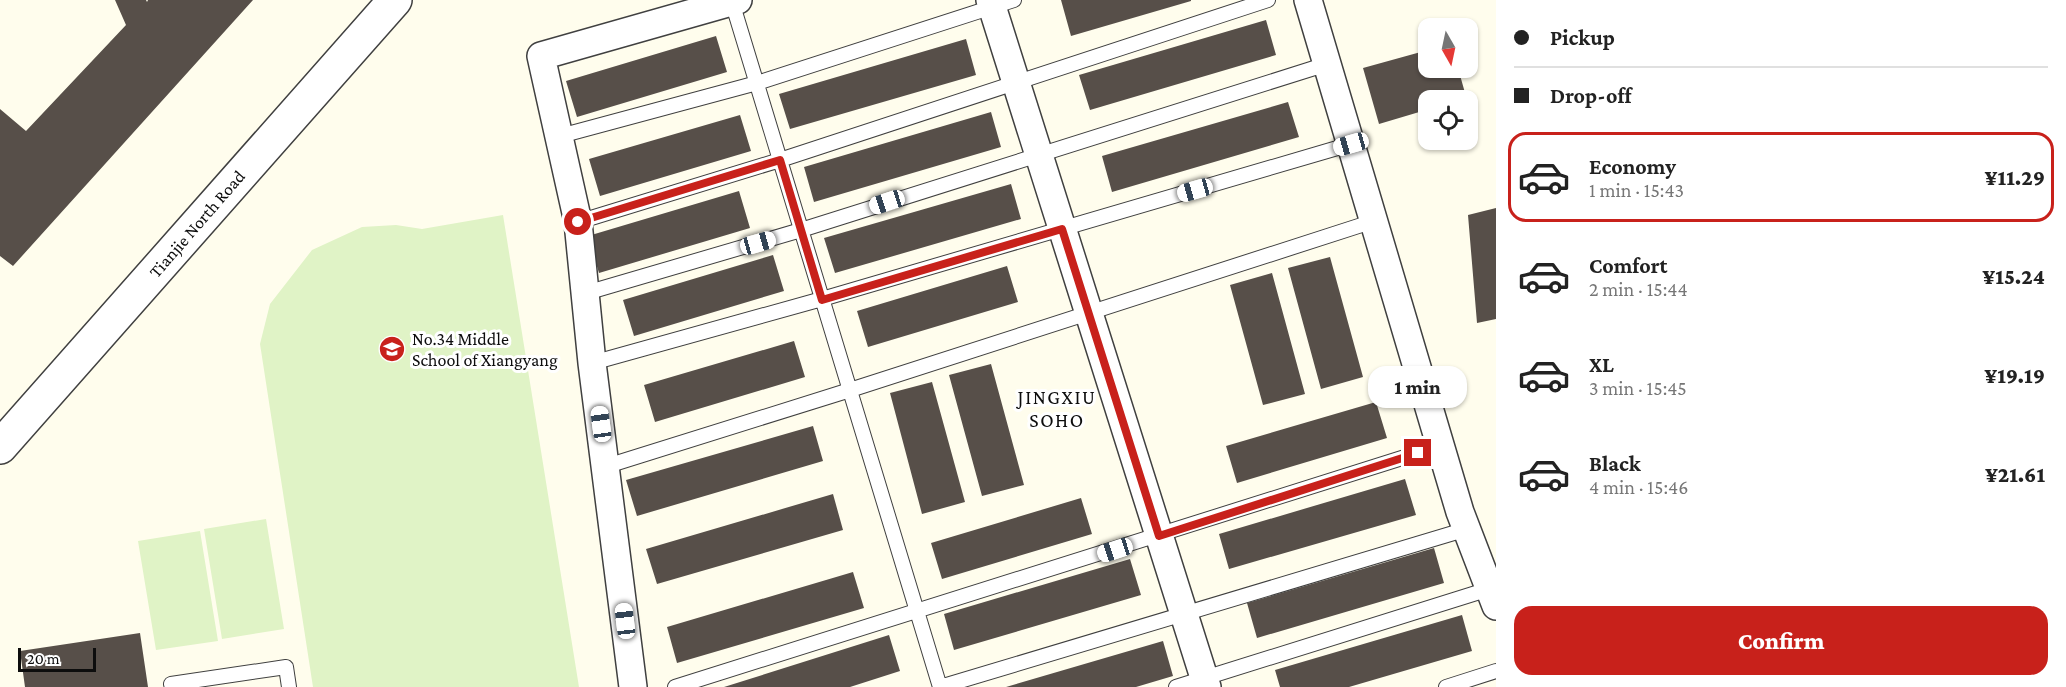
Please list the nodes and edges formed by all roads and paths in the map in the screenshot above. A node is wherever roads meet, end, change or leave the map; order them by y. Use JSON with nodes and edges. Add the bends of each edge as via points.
{"nodes":[{"id":1,"x":395,"y":0,"type":"edge"},
{"id":2,"x":1268,"y":0,"type":"edge"},
{"id":3,"x":1308,"y":0,"type":"edge"},
{"id":4,"x":735,"y":1,"type":"edge"},
{"id":5,"x":999,"y":2,"type":"edge"},
{"id":6,"x":1327,"y":64,"type":"junction"},
{"id":7,"x":757,"y":83,"type":"junction"},
{"id":8,"x":1016,"y":83,"type":"junction"},
{"id":9,"x":560,"y":136,"type":"junction"},
{"id":10,"x":1351,"y":144,"type":"junction"},
{"id":11,"x":1038,"y":155,"type":"junction"},
{"id":12,"x":780,"y":160,"type":"junction"},
{"id":13,"x":1374,"y":221,"type":"junction"},
{"id":14,"x":578,"y":222,"type":"junction"},
{"id":15,"x":1062,"y":229,"type":"junction"},
{"id":16,"x":801,"y":230,"type":"junction"},
{"id":17,"x":586,"y":293,"type":"junction"},
{"id":18,"x":822,"y":300,"type":"junction"},
{"id":19,"x":1089,"y":313,"type":"junction"},
{"id":20,"x":592,"y":363,"type":"junction"},
{"id":21,"x":850,"y":390,"type":"junction"},
{"id":22,"x":1440,"y":446,"type":"junction"},
{"id":23,"x":0,"y":447,"type":"edge"},
{"id":24,"x":607,"y":466,"type":"junction"},
{"id":25,"x":1467,"y":529,"type":"junction"},
{"id":26,"x":1159,"y":536,"type":"junction"},
{"id":27,"x":1493,"y":598,"type":"edge"},
{"id":28,"x":917,"y":612,"type":"junction"},
{"id":29,"x":1184,"y":614,"type":"junction"},
{"id":30,"x":1496,"y":671,"type":"edge"},
{"id":31,"x":1205,"y":683,"type":"edge"},
{"id":32,"x":172,"y":687,"type":"edge"},
{"id":33,"x":289,"y":687,"type":"edge"},
{"id":34,"x":633,"y":687,"type":"edge"},
{"id":35,"x":675,"y":687,"type":"edge"},
{"id":36,"x":940,"y":687,"type":"edge"},
{"id":37,"x":1176,"y":687,"type":"edge"},
{"id":38,"x":1446,"y":687,"type":"edge"}],
"edges":[{"from":1,"to":23,"type":"street","name":"Tianjie North Road"},
{"from":2,"to":8,"type":"lane"},
{"from":3,"to":6,"type":"street"},
{"from":4,"to":7,"type":"lane"},
{"from":4,"to":9,"type":"street","via":[[541,56]]},
{"from":5,"to":7,"type":"lane"},
{"from":5,"to":8,"type":"street"},
{"from":6,"to":10,"type":"street"},
{"from":6,"to":11,"type":"lane"},
{"from":7,"to":9,"type":"lane"},
{"from":7,"to":12,"type":"lane"},
{"from":8,"to":11,"type":"street"},
{"from":8,"to":12,"type":"lane"},
{"from":9,"to":14,"type":"street"},
{"from":10,"to":13,"type":"street"},
{"from":10,"to":15,"type":"lane"},
{"from":11,"to":15,"type":"street"},
{"from":11,"to":16,"type":"lane"},
{"from":12,"to":14,"type":"lane"},
{"from":12,"to":16,"type":"lane"},
{"from":13,"to":19,"type":"lane"},
{"from":13,"to":22,"type":"street"},
{"from":14,"to":17,"type":"street"},
{"from":15,"to":18,"type":"lane"},
{"from":15,"to":19,"type":"street"},
{"from":16,"to":17,"type":"lane"},
{"from":16,"to":18,"type":"lane"},
{"from":17,"to":20,"type":"street"},
{"from":18,"to":20,"type":"lane"},
{"from":18,"to":21,"type":"lane"},
{"from":19,"to":21,"type":"lane"},
{"from":19,"to":26,"type":"street"},
{"from":20,"to":24,"type":"street"},
{"from":21,"to":24,"type":"lane"},
{"from":21,"to":28,"type":"lane"},
{"from":22,"to":25,"type":"street"},
{"from":22,"to":26,"type":"lane"},
{"from":24,"to":34,"type":"street"},
{"from":25,"to":27,"type":"street"},
{"from":25,"to":29,"type":"lane"},
{"from":26,"to":28,"type":"lane"},
{"from":26,"to":29,"type":"street"},
{"from":27,"to":31,"type":"lane"},
{"from":28,"to":35,"type":"lane"},
{"from":28,"to":36,"type":"lane"},
{"from":29,"to":31,"type":"street"},
{"from":29,"to":36,"type":"lane"},
{"from":30,"to":38,"type":"lane"},
{"from":31,"to":37,"type":"lane"},
{"from":32,"to":33,"type":"lane","via":[[171,684],[286,666]]}]}
